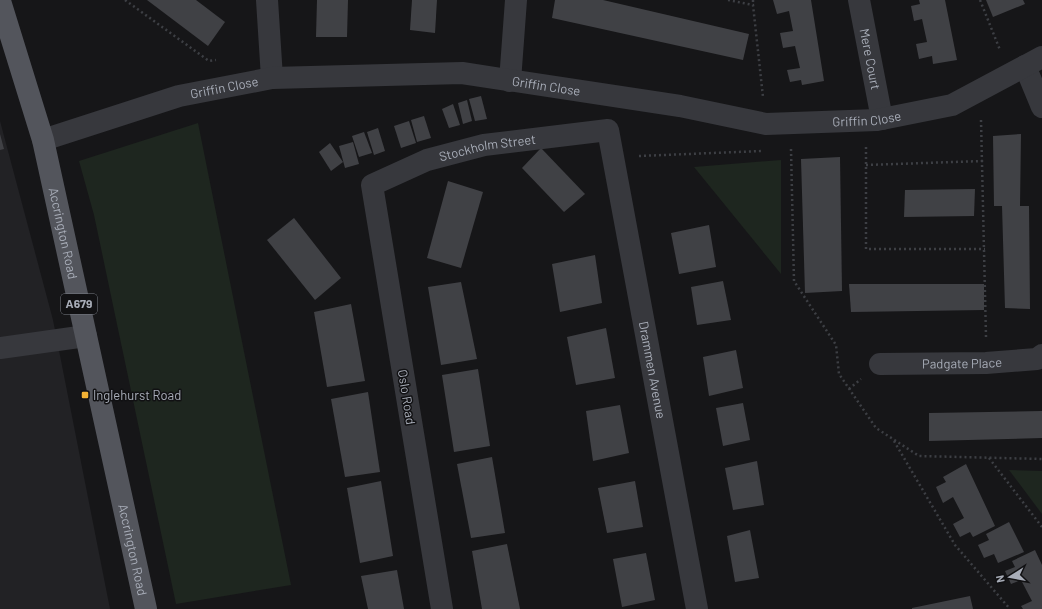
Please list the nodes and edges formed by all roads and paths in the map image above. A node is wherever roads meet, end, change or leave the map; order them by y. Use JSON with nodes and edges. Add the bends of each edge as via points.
{"nodes":[{"id":1,"x":125,"y":0,"type":"edge"},
{"id":2,"x":267,"y":0,"type":"edge"},
{"id":3,"x":516,"y":0,"type":"edge"},
{"id":4,"x":728,"y":0,"type":"edge"},
{"id":5,"x":752,"y":0,"type":"edge"},
{"id":6,"x":859,"y":0,"type":"edge"},
{"id":7,"x":980,"y":0,"type":"edge"},
{"id":8,"x":0,"y":1,"type":"edge"},
{"id":9,"x":753,"y":5,"type":"junction"},
{"id":10,"x":6,"y":38,"type":"edge"},
{"id":11,"x":217,"y":60,"type":"dead end"},
{"id":12,"x":1026,"y":66,"type":"edge"},
{"id":13,"x":272,"y":78,"type":"junction"},
{"id":14,"x":510,"y":81,"type":"junction"},
{"id":15,"x":980,"y":90,"type":"junction"},
{"id":16,"x":763,"y":93,"type":"dead end"},
{"id":17,"x":1042,"y":107,"type":"edge"},
{"id":18,"x":874,"y":119,"type":"junction"},
{"id":19,"x":766,"y":124,"type":"junction"},
{"id":20,"x":608,"y":130,"type":"joint"},
{"id":21,"x":43,"y":140,"type":"junction"},
{"id":22,"x":614,"y":157,"type":"junction"},
{"id":23,"x":982,"y":161,"type":"junction"},
{"id":24,"x":866,"y":165,"type":"junction"},
{"id":25,"x":372,"y":186,"type":"joint"},
{"id":26,"x":985,"y":249,"type":"junction"},
{"id":27,"x":86,"y":336,"type":"junction"},
{"id":28,"x":0,"y":348,"type":"edge"},
{"id":29,"x":1042,"y":356,"type":"edge"},
{"id":30,"x":986,"y":363,"type":"junction"},
{"id":31,"x":880,"y":364,"type":"dead end"},
{"id":32,"x":893,"y":439,"type":"dead end"},
{"id":33,"x":989,"y":458,"type":"dead end"},
{"id":34,"x":1042,"y":527,"type":"edge"},
{"id":35,"x":146,"y":609,"type":"edge"},
{"id":36,"x":442,"y":609,"type":"edge"},
{"id":37,"x":697,"y":609,"type":"edge"},
{"id":38,"x":1010,"y":609,"type":"edge"}],
"edges":[{"from":1,"to":11,"type":"path","via":[[209,61]]},
{"from":2,"to":13,"type":"street"},
{"from":3,"to":14,"type":"street"},
{"from":4,"to":9,"type":"path"},
{"from":5,"to":9,"type":"path"},
{"from":6,"to":18,"type":"street","name":"Mere Court"},
{"from":7,"to":12,"type":"path"},
{"from":8,"to":10,"type":"main road","name":"Accrington Road","number":"A679"},
{"from":9,"to":16,"type":"path"},
{"from":10,"to":21,"type":"main road","name":"Accrington Road","number":"A679"},
{"from":12,"to":15,"type":"street","name":"Griffin Close"},
{"from":12,"to":17,"type":"street"},
{"from":13,"to":14,"type":"street","name":"Griffin Close","via":[[462,73]]},
{"from":13,"to":21,"type":"street","name":"Griffin Close","via":[[179,96]]},
{"from":14,"to":19,"type":"street","name":"Griffin Close","via":[[680,106]]},
{"from":15,"to":18,"type":"street","name":"Griffin Close","via":[[952,105]]},
{"from":15,"to":23,"type":"path"},
{"from":18,"to":19,"type":"street","name":"Griffin Close"},
{"from":18,"to":24,"type":"path"},
{"from":19,"to":22,"type":"path","via":[[762,151]]},
{"from":20,"to":22,"type":"street","name":"Drammen Avenue"},
{"from":20,"to":25,"type":"street","name":"Stockholm Street","via":[[484,145],[427,160]]},
{"from":21,"to":27,"type":"main road","name":"Accrington Road","number":"A679"},
{"from":22,"to":37,"type":"street","name":"Drammen Avenue"},
{"from":23,"to":24,"type":"path"},
{"from":23,"to":26,"type":"path"},
{"from":24,"to":26,"type":"path","via":[[866,250]]},
{"from":25,"to":36,"type":"street","name":"Oslo Road"},
{"from":26,"to":30,"type":"path"},
{"from":27,"to":28,"type":"street"},
{"from":27,"to":35,"type":"main road","name":"Accrington Road","number":"A679"},
{"from":29,"to":30,"type":"street","name":"Padgate Place","via":[[1037,359]]},
{"from":30,"to":31,"type":"street","name":"Padgate Place"},
{"from":32,"to":38,"type":"path","via":[[955,545]]},
{"from":33,"to":34,"type":"path"}]}
